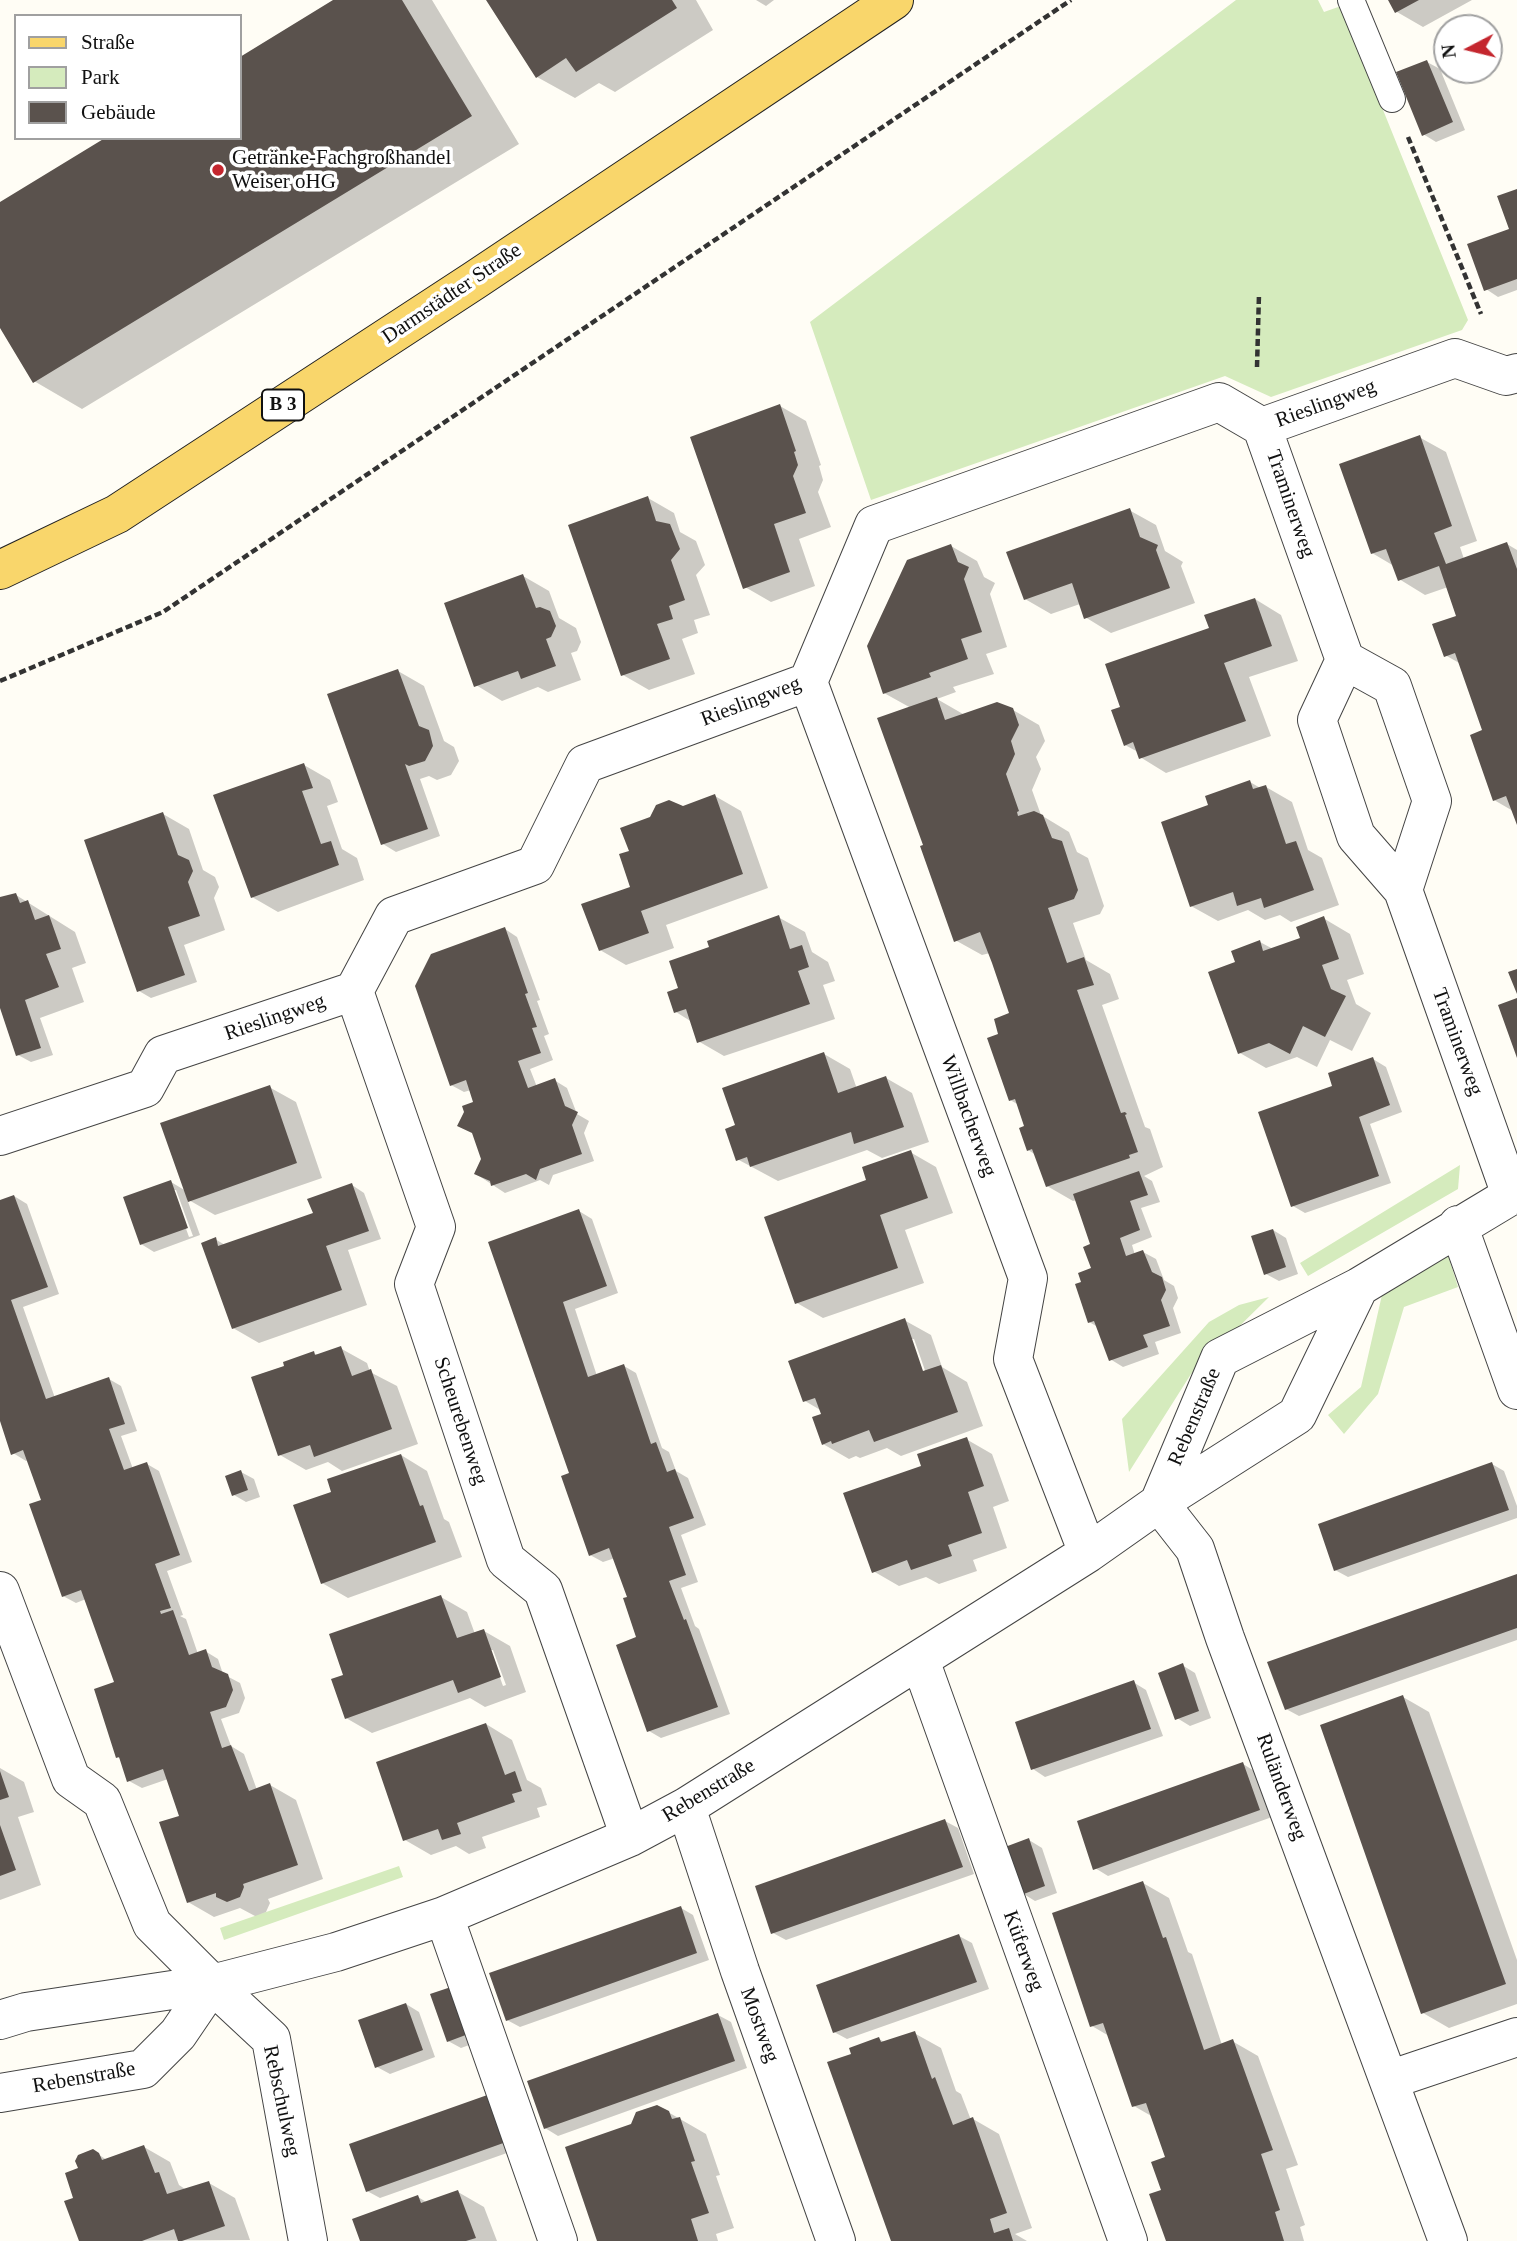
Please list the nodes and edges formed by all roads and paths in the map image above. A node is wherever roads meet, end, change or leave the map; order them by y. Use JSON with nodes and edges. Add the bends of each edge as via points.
{"nodes":[{"id":1,"x":894,"y":0,"type":"edge"},
{"id":2,"x":1071,"y":0,"type":"edge"},
{"id":3,"x":1350,"y":0,"type":"edge"},
{"id":4,"x":1392,"y":99,"type":"joint"},
{"id":5,"x":1259,"y":294,"type":"dead end"},
{"id":6,"x":1512,"y":374,"type":"edge"},
{"id":7,"x":1262,"y":426,"type":"junction"},
{"id":8,"x":0,"y":570,"type":"edge"},
{"id":9,"x":1345,"y":660,"type":"junction"},
{"id":10,"x":0,"y":681,"type":"edge"},
{"id":11,"x":808,"y":682,"type":"junction"},
{"id":12,"x":1403,"y":890,"type":"junction"},
{"id":13,"x":354,"y":991,"type":"junction"},
{"id":14,"x":0,"y":1136,"type":"edge"},
{"id":15,"x":1514,"y":1194,"type":"edge"},
{"id":16,"x":1458,"y":1226,"type":"junction"},
{"id":17,"x":1359,"y":1287,"type":"junction"},
{"id":18,"x":1517,"y":1390,"type":"edge"},
{"id":19,"x":1159,"y":1503,"type":"junction"},
{"id":20,"x":1088,"y":1553,"type":"junction"},
{"id":21,"x":0,"y":1591,"type":"edge"},
{"id":22,"x":920,"y":1660,"type":"junction"},
{"id":23,"x":686,"y":1807,"type":"junction"},
{"id":24,"x":630,"y":1837,"type":"junction"},
{"id":25,"x":444,"y":1916,"type":"junction"},
{"id":26,"x":212,"y":1984,"type":"junction"},
{"id":27,"x":0,"y":2020,"type":"edge"},
{"id":28,"x":1517,"y":2037,"type":"edge"},
{"id":29,"x":1389,"y":2080,"type":"junction"},
{"id":30,"x":0,"y":2093,"type":"edge"},
{"id":31,"x":308,"y":2241,"type":"edge"},
{"id":32,"x":558,"y":2241,"type":"edge"},
{"id":33,"x":836,"y":2241,"type":"edge"},
{"id":34,"x":1128,"y":2241,"type":"edge"},
{"id":35,"x":1448,"y":2241,"type":"edge"}],
"edges":[{"from":1,"to":8,"type":"main road","name":"Darmstädter Straße","number":"B 3","via":[[117,514]]},
{"from":2,"to":10,"type":"path","via":[[163,612]]},
{"from":3,"to":4,"type":"lane"},
{"from":4,"to":6,"type":"path"},
{"from":5,"to":7,"type":"path","via":[[1256,390]]},
{"from":6,"to":7,"type":"street","name":"Rieslingweg","via":[[1455,358]]},
{"from":7,"to":9,"type":"street","name":"Traminerweg"},
{"from":7,"to":11,"type":"street","name":"Rieslingweg","via":[[1219,402],[874,525]]},
{"from":9,"to":12,"type":"street","name":"Traminerweg","via":[[1317,720],[1356,836]]},
{"from":9,"to":12,"type":"street","via":[[1392,686],[1432,801]]},
{"from":11,"to":13,"type":"street","name":"Rieslingweg","via":[[585,764],[535,865],[394,916]]},
{"from":11,"to":20,"type":"street","name":"Willbacherweg","via":[[1028,1278],[1013,1359]]},
{"from":12,"to":15,"type":"street","name":"Traminerweg"},
{"from":13,"to":14,"type":"street","name":"Rieslingweg","via":[[163,1055],[145,1088]]},
{"from":13,"to":24,"type":"street","name":"Scheurebenweg","via":[[436,1227],[414,1284],[506,1560],[543,1590]]},
{"from":15,"to":16,"type":"street","name":"Rebenstraße"},
{"from":16,"to":17,"type":"street","name":"Rebenstraße"},
{"from":16,"to":18,"type":"street"},
{"from":17,"to":19,"type":"street","name":"Rebenstraße","via":[[1297,1415]]},
{"from":17,"to":19,"type":"street","name":"Rebenstraße","via":[[1220,1359]]},
{"from":19,"to":20,"type":"street","name":"Rebenstraße"},
{"from":19,"to":29,"type":"street","name":"Ruländerweg","via":[[1195,1549]]},
{"from":20,"to":22,"type":"street","name":"Rebenstraße"},
{"from":21,"to":26,"type":"street","name":"Rebschulweg","via":[[71,1779],[102,1801],[152,1924]]},
{"from":22,"to":23,"type":"street","name":"Rebenstraße"},
{"from":22,"to":34,"type":"street","name":"Küferweg"},
{"from":23,"to":24,"type":"street","name":"Rebenstraße"},
{"from":23,"to":33,"type":"street","name":"Mostweg"},
{"from":24,"to":25,"type":"street","name":"Rebenstraße"},
{"from":25,"to":26,"type":"street","name":"Rebenstraße","via":[[335,1952]]},
{"from":25,"to":32,"type":"street"},
{"from":26,"to":27,"type":"street","name":"Rebenstraße","via":[[26,2012]]},
{"from":26,"to":30,"type":"street","name":"Rebenstraße","via":[[178,2034],[143,2069]]},
{"from":26,"to":31,"type":"street","name":"Rebschulweg","via":[[271,2039]]},
{"from":28,"to":29,"type":"street"},
{"from":29,"to":35,"type":"street","name":"Ruländerweg"}]}
